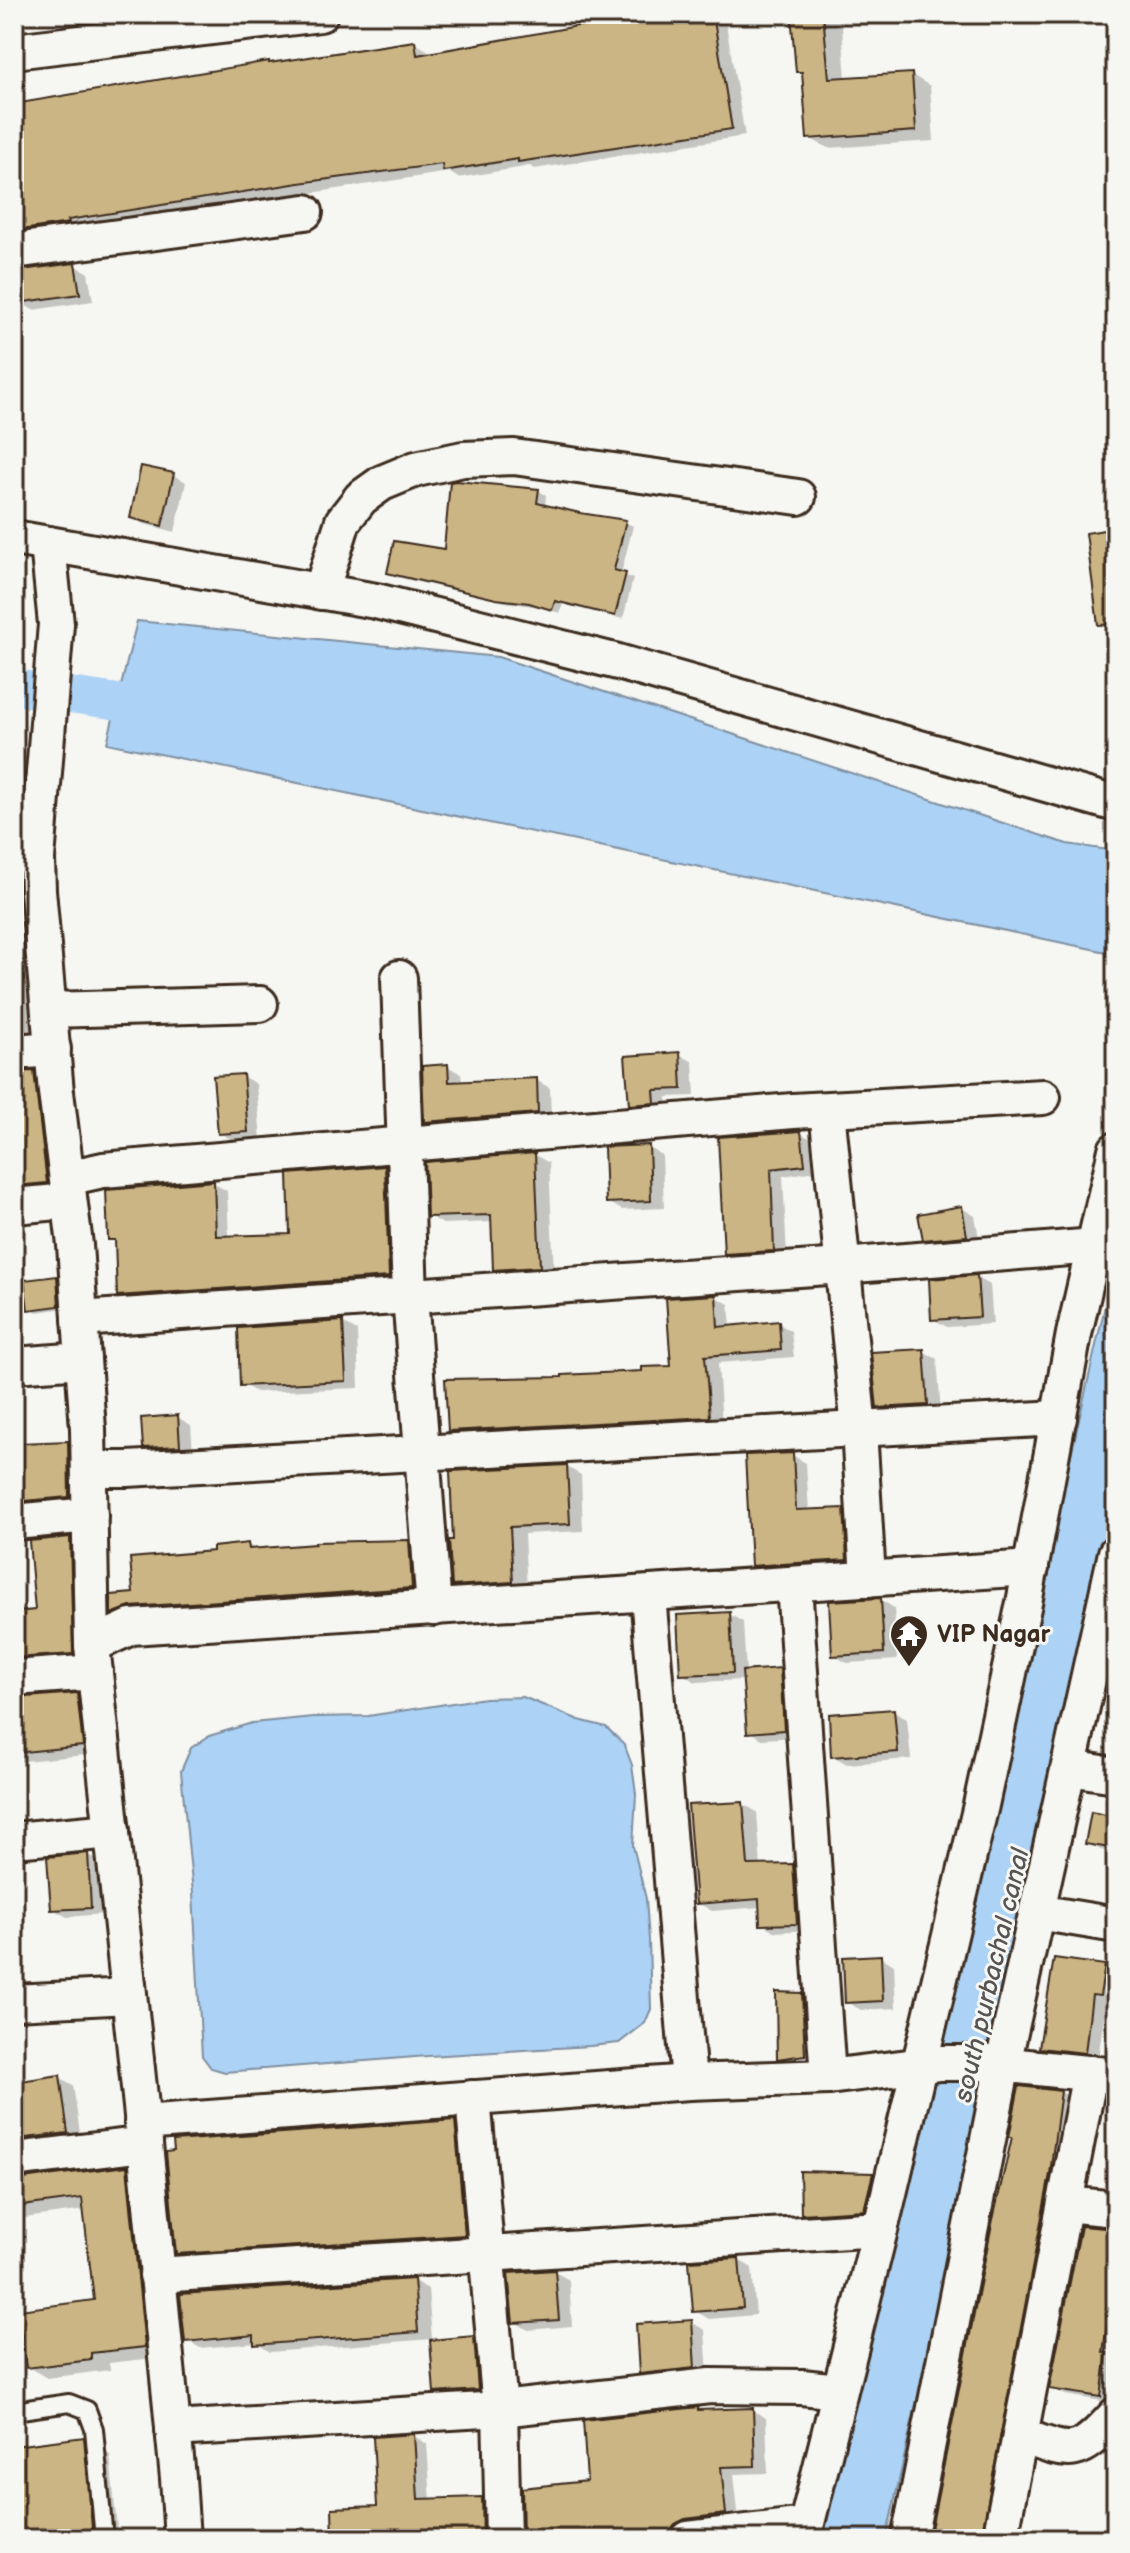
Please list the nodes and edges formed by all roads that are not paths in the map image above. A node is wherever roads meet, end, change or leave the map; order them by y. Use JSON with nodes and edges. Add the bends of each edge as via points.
{"nodes":[{"id":1,"x":320,"y":14,"type":"edge"},
{"id":2,"x":14,"y":51,"type":"edge"},
{"id":3,"x":305,"y":212,"type":"dead end"},
{"id":4,"x":14,"y":251,"type":"edge"},
{"id":5,"x":798,"y":497,"type":"dead end"},
{"id":6,"x":14,"y":538,"type":"edge"},
{"id":7,"x":48,"y":544,"type":"junction"},
{"id":8,"x":321,"y":592,"type":"junction"},
{"id":9,"x":1116,"y":804,"type":"edge"},
{"id":10,"x":26,"y":891,"type":"edge"},
{"id":11,"x":399,"y":978,"type":"dead end"},
{"id":12,"x":260,"y":1004,"type":"dead end"},
{"id":13,"x":50,"y":1010,"type":"junction"},
{"id":14,"x":53,"y":1049,"type":"junction"},
{"id":15,"x":14,"y":1052,"type":"edge"},
{"id":16,"x":1043,"y":1097,"type":"dead end"},
{"id":17,"x":827,"y":1110,"type":"junction"},
{"id":18,"x":403,"y":1145,"type":"junction"},
{"id":19,"x":1116,"y":1150,"type":"edge"},
{"id":20,"x":68,"y":1190,"type":"junction"},
{"id":21,"x":14,"y":1206,"type":"edge"},
{"id":22,"x":1095,"y":1246,"type":"junction"},
{"id":23,"x":842,"y":1266,"type":"junction"},
{"id":24,"x":410,"y":1296,"type":"junction"},
{"id":25,"x":80,"y":1319,"type":"junction"},
{"id":26,"x":83,"y":1360,"type":"junction"},
{"id":27,"x":14,"y":1365,"type":"edge"},
{"id":28,"x":1059,"y":1418,"type":"junction"},
{"id":29,"x":859,"y":1429,"type":"junction"},
{"id":30,"x":421,"y":1453,"type":"junction"},
{"id":31,"x":89,"y":1469,"type":"junction"},
{"id":32,"x":90,"y":1515,"type":"junction"},
{"id":33,"x":14,"y":1522,"type":"edge"},
{"id":34,"x":1116,"y":1553,"type":"edge"},
{"id":35,"x":1031,"y":1568,"type":"junction"},
{"id":36,"x":868,"y":1579,"type":"junction"},
{"id":37,"x":794,"y":1585,"type":"junction"},
{"id":38,"x":648,"y":1595,"type":"junction"},
{"id":39,"x":434,"y":1608,"type":"junction"},
{"id":40,"x":1107,"y":1635,"type":"edge"},
{"id":41,"x":93,"y":1658,"type":"junction"},
{"id":42,"x":14,"y":1678,"type":"edge"},
{"id":43,"x":1069,"y":1768,"type":"junction"},
{"id":44,"x":1116,"y":1775,"type":"edge"},
{"id":45,"x":112,"y":1831,"type":"junction"},
{"id":46,"x":14,"y":1840,"type":"edge"},
{"id":47,"x":1037,"y":1912,"type":"junction"},
{"id":48,"x":1116,"y":1925,"type":"edge"},
{"id":49,"x":129,"y":1996,"type":"junction"},
{"id":50,"x":14,"y":2002,"type":"edge"},
{"id":51,"x":929,"y":2063,"type":"junction"},
{"id":52,"x":996,"y":2063,"type":"junction"},
{"id":53,"x":1103,"y":2075,"type":"edge"},
{"id":54,"x":828,"y":2077,"type":"junction"},
{"id":55,"x":689,"y":2082,"type":"junction"},
{"id":56,"x":473,"y":2098,"type":"junction"},
{"id":57,"x":143,"y":2134,"type":"junction"},
{"id":58,"x":14,"y":2160,"type":"edge"},
{"id":59,"x":1065,"y":2204,"type":"junction"},
{"id":60,"x":1116,"y":2209,"type":"edge"},
{"id":61,"x":880,"y":2229,"type":"junction"},
{"id":62,"x":485,"y":2254,"type":"junction"},
{"id":63,"x":157,"y":2275,"type":"junction"},
{"id":64,"x":838,"y":2391,"type":"junction"},
{"id":65,"x":500,"y":2409,"type":"junction"},
{"id":66,"x":14,"y":2411,"type":"edge"},
{"id":67,"x":1116,"y":2415,"type":"edge"},
{"id":68,"x":173,"y":2429,"type":"junction"},
{"id":69,"x":1020,"y":2435,"type":"junction"},
{"id":70,"x":804,"y":2532,"type":"edge"},
{"id":71,"x":104,"y":2539,"type":"edge"},
{"id":72,"x":182,"y":2539,"type":"edge"},
{"id":73,"x":503,"y":2539,"type":"edge"},
{"id":74,"x":688,"y":2539,"type":"edge"},
{"id":75,"x":909,"y":2539,"type":"edge"},
{"id":76,"x":1000,"y":2539,"type":"edge"}],
"edges":[{"from":1,"to":2,"type":"street"},
{"from":3,"to":4,"type":"street"},
{"from":5,"to":8,"type":"street","via":[[514,457],[463,459],[416,469],[361,498],[343,521]]},
{"from":6,"to":7,"type":"street"},
{"from":7,"to":8,"type":"street"},
{"from":7,"to":10,"type":"street","via":[[56,624],[37,859]]},
{"from":8,"to":9,"type":"street","via":[[618,662]]},
{"from":10,"to":13,"type":"street"},
{"from":11,"to":18,"type":"street"},
{"from":12,"to":13,"type":"street"},
{"from":13,"to":14,"type":"street"},
{"from":14,"to":15,"type":"street"},
{"from":14,"to":20,"type":"street"},
{"from":16,"to":17,"type":"street"},
{"from":17,"to":18,"type":"street"},
{"from":17,"to":23,"type":"street"},
{"from":18,"to":20,"type":"street","via":[[103,1170]]},
{"from":18,"to":24,"type":"street"},
{"from":19,"to":22,"type":"street"},
{"from":20,"to":21,"type":"street"},
{"from":20,"to":25,"type":"street"},
{"from":22,"to":23,"type":"street"},
{"from":22,"to":28,"type":"street"},
{"from":23,"to":24,"type":"street"},
{"from":23,"to":29,"type":"street"},
{"from":24,"to":25,"type":"street"},
{"from":24,"to":30,"type":"street"},
{"from":25,"to":26,"type":"street"},
{"from":26,"to":27,"type":"street"},
{"from":26,"to":31,"type":"street"},
{"from":28,"to":29,"type":"street"},
{"from":28,"to":35,"type":"street"},
{"from":29,"to":30,"type":"street"},
{"from":29,"to":36,"type":"street"},
{"from":30,"to":31,"type":"street"},
{"from":30,"to":39,"type":"street"},
{"from":31,"to":32,"type":"street"},
{"from":32,"to":33,"type":"street"},
{"from":32,"to":41,"type":"street"},
{"from":34,"to":40,"type":"street"},
{"from":35,"to":36,"type":"street"},
{"from":35,"to":51,"type":"street"},
{"from":36,"to":37,"type":"street"},
{"from":37,"to":38,"type":"street"},
{"from":37,"to":54,"type":"street"},
{"from":38,"to":39,"type":"street"},
{"from":38,"to":55,"type":"street"},
{"from":39,"to":41,"type":"street","via":[[131,1627]]},
{"from":40,"to":43,"type":"street"},
{"from":41,"to":42,"type":"street"},
{"from":41,"to":45,"type":"street"},
{"from":43,"to":44,"type":"street"},
{"from":43,"to":47,"type":"street"},
{"from":45,"to":46,"type":"street"},
{"from":45,"to":49,"type":"street"},
{"from":47,"to":48,"type":"street"},
{"from":47,"to":52,"type":"street"},
{"from":49,"to":50,"type":"street"},
{"from":49,"to":57,"type":"street"},
{"from":51,"to":52,"type":"street"},
{"from":51,"to":54,"type":"street"},
{"from":51,"to":61,"type":"street"},
{"from":52,"to":53,"type":"street"},
{"from":52,"to":75,"type":"street"},
{"from":53,"to":59,"type":"street"},
{"from":54,"to":55,"type":"street"},
{"from":55,"to":56,"type":"street"},
{"from":56,"to":57,"type":"street"},
{"from":56,"to":62,"type":"street"},
{"from":57,"to":58,"type":"street"},
{"from":57,"to":63,"type":"street"},
{"from":59,"to":60,"type":"street"},
{"from":59,"to":69,"type":"street"},
{"from":61,"to":62,"type":"street"},
{"from":61,"to":64,"type":"street"},
{"from":62,"to":63,"type":"street"},
{"from":62,"to":65,"type":"street"},
{"from":63,"to":68,"type":"street"},
{"from":64,"to":65,"type":"street","via":[[710,2386]]},
{"from":64,"to":70,"type":"street"},
{"from":65,"to":68,"type":"street"},
{"from":65,"to":73,"type":"street"},
{"from":66,"to":71,"type":"lane","via":[[69,2403],[87,2410],[94,2429]]},
{"from":67,"to":69,"type":"street","via":[[1092,2442],[1074,2451]]},
{"from":68,"to":72,"type":"street"},
{"from":69,"to":76,"type":"street"},
{"from":70,"to":74,"type":"street"}]}
